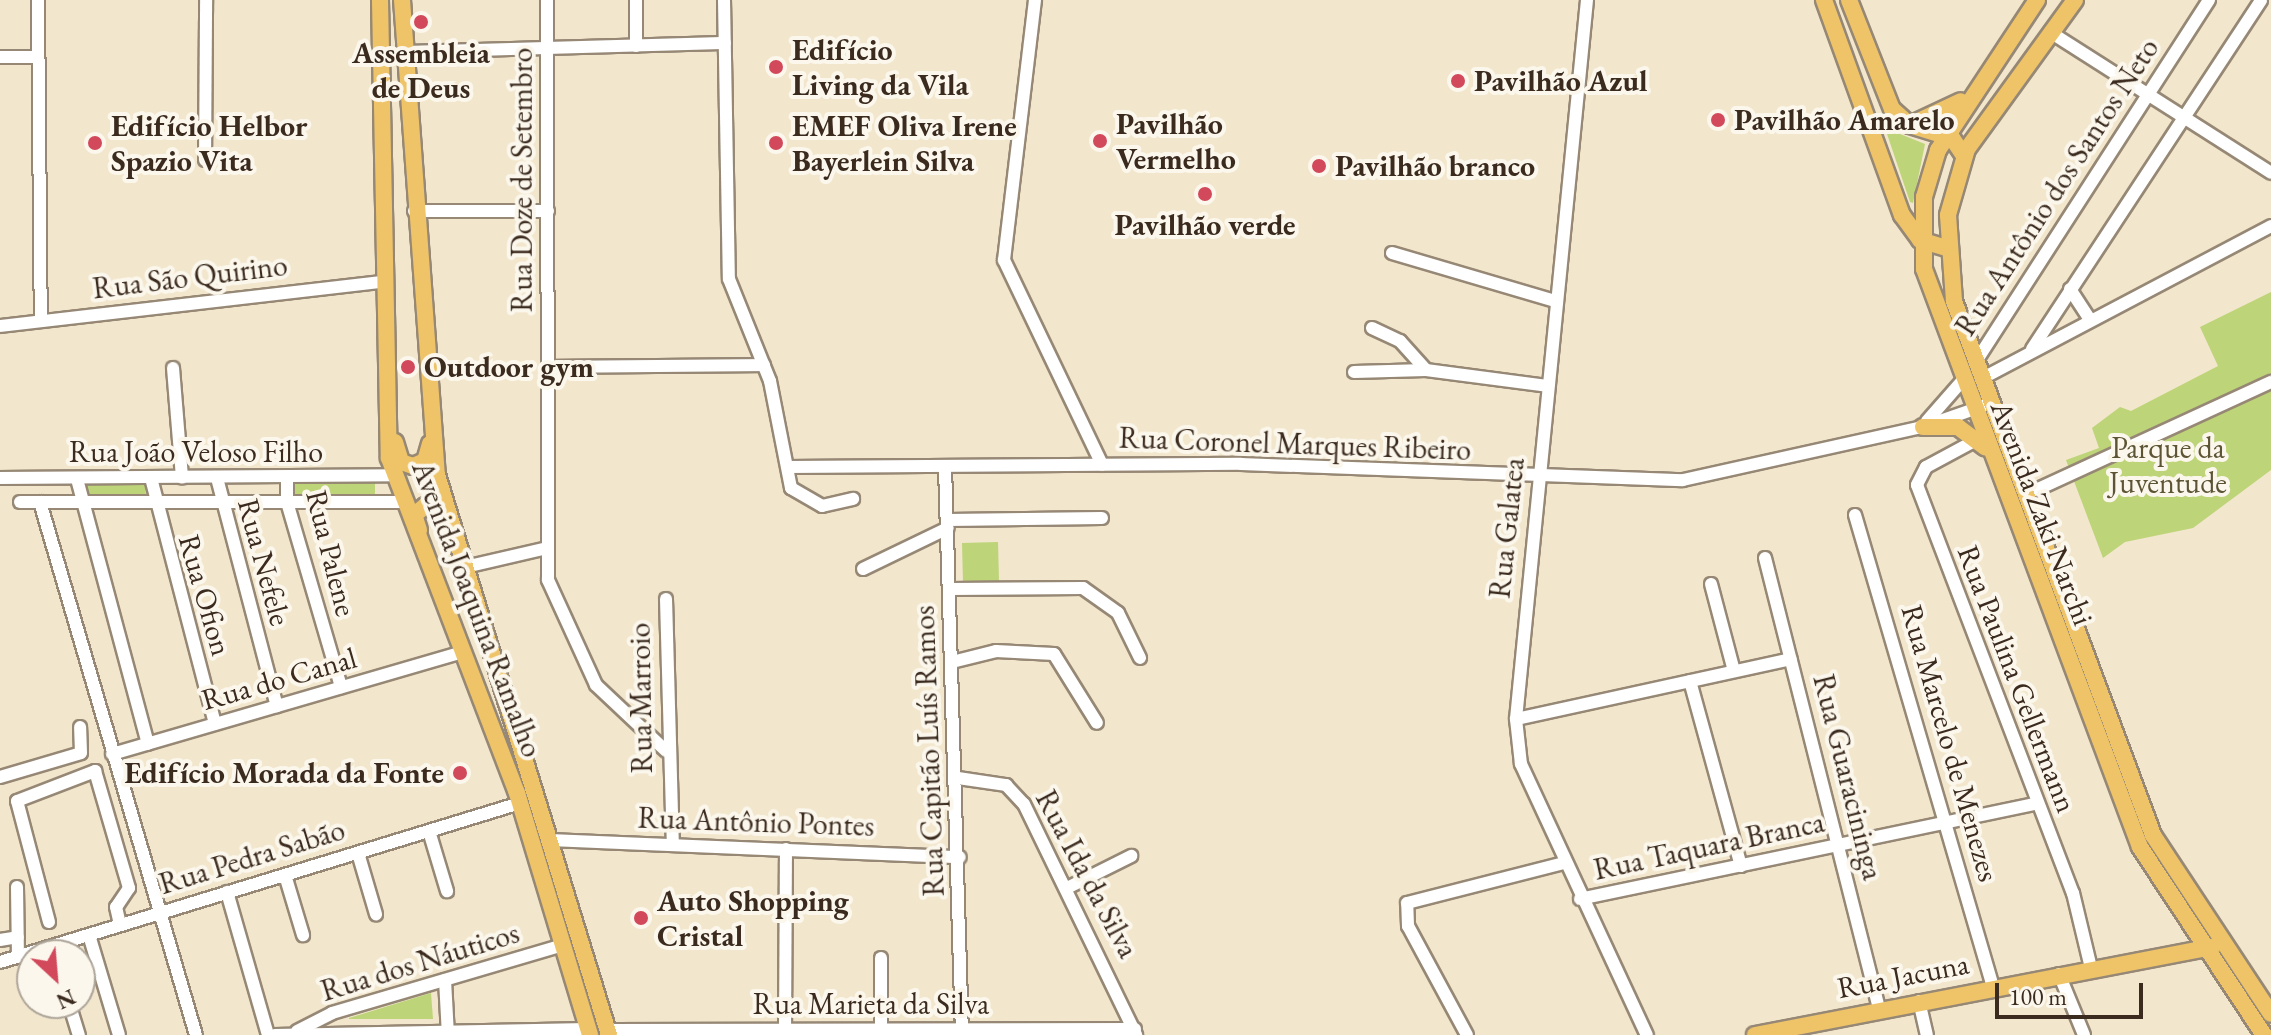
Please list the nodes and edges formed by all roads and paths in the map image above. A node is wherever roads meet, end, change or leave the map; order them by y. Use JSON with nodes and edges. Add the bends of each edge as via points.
{"nodes":[{"id":1,"x":38,"y":0,"type":"edge"},
{"id":2,"x":206,"y":0,"type":"edge"},
{"id":3,"x":380,"y":0,"type":"edge"},
{"id":4,"x":402,"y":0,"type":"edge"},
{"id":5,"x":547,"y":0,"type":"edge"},
{"id":6,"x":636,"y":0,"type":"edge"},
{"id":7,"x":724,"y":0,"type":"edge"},
{"id":8,"x":1035,"y":0,"type":"edge"},
{"id":9,"x":1587,"y":0,"type":"edge"},
{"id":10,"x":1824,"y":0,"type":"edge"},
{"id":11,"x":1849,"y":0,"type":"edge"},
{"id":12,"x":2037,"y":0,"type":"edge"},
{"id":13,"x":2075,"y":0,"type":"edge"},
{"id":14,"x":2209,"y":0,"type":"edge"},
{"id":15,"x":2261,"y":0,"type":"edge"},
{"id":16,"x":2050,"y":32,"type":"junction"},
{"id":17,"x":725,"y":43,"type":"junction"},
{"id":18,"x":636,"y":46,"type":"junction"},
{"id":19,"x":547,"y":48,"type":"junction"},
{"id":20,"x":403,"y":52,"type":"junction"},
{"id":21,"x":0,"y":57,"type":"edge"},
{"id":22,"x":38,"y":57,"type":"junction"},
{"id":23,"x":2147,"y":94,"type":"junction"},
{"id":24,"x":1961,"y":105,"type":"junction"},
{"id":25,"x":2183,"y":118,"type":"junction"},
{"id":26,"x":1982,"y":124,"type":"junction"},
{"id":27,"x":1910,"y":125,"type":"junction"},
{"id":28,"x":1945,"y":134,"type":"junction"},
{"id":29,"x":1964,"y":156,"type":"junction"},
{"id":30,"x":205,"y":160,"type":"dead end"},
{"id":31,"x":2270,"y":170,"type":"edge"},
{"id":32,"x":414,"y":211,"type":"junction"},
{"id":33,"x":548,"y":211,"type":"junction"},
{"id":34,"x":2271,"y":226,"type":"edge"},
{"id":35,"x":1920,"y":240,"type":"junction"},
{"id":36,"x":1947,"y":248,"type":"junction"},
{"id":37,"x":386,"y":253,"type":"junction"},
{"id":38,"x":1392,"y":253,"type":"dead end"},
{"id":39,"x":386,"y":281,"type":"junction"},
{"id":40,"x":419,"y":289,"type":"junction"},
{"id":41,"x":2070,"y":289,"type":"junction"},
{"id":42,"x":1555,"y":301,"type":"junction"},
{"id":43,"x":2089,"y":318,"type":"junction"},
{"id":44,"x":41,"y":321,"type":"junction"},
{"id":45,"x":0,"y":326,"type":"edge"},
{"id":46,"x":1372,"y":328,"type":"dead end"},
{"id":47,"x":2032,"y":349,"type":"junction"},
{"id":48,"x":764,"y":365,"type":"junction"},
{"id":49,"x":549,"y":367,"type":"junction"},
{"id":50,"x":173,"y":368,"type":"dead end"},
{"id":51,"x":1426,"y":370,"type":"junction"},
{"id":52,"x":1978,"y":371,"type":"junction"},
{"id":53,"x":1354,"y":372,"type":"dead end"},
{"id":54,"x":1962,"y":381,"type":"junction"},
{"id":55,"x":2271,"y":382,"type":"edge"},
{"id":56,"x":1547,"y":386,"type":"junction"},
{"id":57,"x":389,"y":394,"type":"junction"},
{"id":58,"x":1991,"y":403,"type":"junction"},
{"id":59,"x":1973,"y":410,"type":"junction"},
{"id":60,"x":1923,"y":427,"type":"junction"},
{"id":61,"x":433,"y":442,"type":"junction"},
{"id":62,"x":1984,"y":445,"type":"junction"},
{"id":63,"x":1102,"y":465,"type":"junction"},
{"id":64,"x":945,"y":466,"type":"junction"},
{"id":65,"x":788,"y":467,"type":"junction"},
{"id":66,"x":392,"y":475,"type":"junction"},
{"id":67,"x":287,"y":477,"type":"junction"},
{"id":68,"x":1538,"y":477,"type":"junction"},
{"id":69,"x":0,"y":478,"type":"edge"},
{"id":70,"x":151,"y":478,"type":"junction"},
{"id":71,"x":182,"y":478,"type":"junction"},
{"id":72,"x":217,"y":478,"type":"junction"},
{"id":73,"x":77,"y":479,"type":"junction"},
{"id":74,"x":2036,"y":490,"type":"dead end"},
{"id":75,"x":853,"y":499,"type":"dead end"},
{"id":76,"x":20,"y":502,"type":"dead end"},
{"id":77,"x":40,"y":502,"type":"junction"},
{"id":78,"x":152,"y":502,"type":"junction"},
{"id":79,"x":218,"y":502,"type":"junction"},
{"id":80,"x":287,"y":502,"type":"junction"},
{"id":81,"x":403,"y":502,"type":"junction"},
{"id":82,"x":80,"y":503,"type":"junction"},
{"id":83,"x":1855,"y":515,"type":"dead end"},
{"id":84,"x":1102,"y":518,"type":"dead end"},
{"id":85,"x":948,"y":524,"type":"junction"},
{"id":86,"x":418,"y":541,"type":"junction"},
{"id":87,"x":547,"y":548,"type":"junction"},
{"id":88,"x":1765,"y":558,"type":"dead end"},
{"id":89,"x":463,"y":560,"type":"junction"},
{"id":90,"x":863,"y":569,"type":"dead end"},
{"id":91,"x":1711,"y":584,"type":"dead end"},
{"id":92,"x":950,"y":589,"type":"junction"},
{"id":93,"x":666,"y":599,"type":"dead end"},
{"id":94,"x":460,"y":653,"type":"junction"},
{"id":95,"x":1140,"y":658,"type":"dead end"},
{"id":96,"x":1791,"y":659,"type":"junction"},
{"id":97,"x":952,"y":662,"type":"junction"},
{"id":98,"x":1734,"y":671,"type":"junction"},
{"id":99,"x":1690,"y":681,"type":"junction"},
{"id":100,"x":341,"y":687,"type":"junction"},
{"id":101,"x":277,"y":706,"type":"junction"},
{"id":102,"x":1516,"y":719,"type":"junction"},
{"id":103,"x":1097,"y":723,"type":"dead end"},
{"id":104,"x":215,"y":724,"type":"junction"},
{"id":105,"x":80,"y":727,"type":"dead end"},
{"id":106,"x":148,"y":744,"type":"junction"},
{"id":107,"x":666,"y":751,"type":"junction"},
{"id":108,"x":112,"y":754,"type":"junction"},
{"id":109,"x":0,"y":777,"type":"edge"},
{"id":110,"x":958,"y":778,"type":"junction"},
{"id":111,"x":520,"y":803,"type":"junction"},
{"id":112,"x":2036,"y":804,"type":"junction"},
{"id":113,"x":1945,"y":822,"type":"junction"},
{"id":114,"x":429,"y":831,"type":"junction"},
{"id":115,"x":550,"y":840,"type":"junction"},
{"id":116,"x":673,"y":844,"type":"junction"},
{"id":117,"x":1840,"y":845,"type":"junction"},
{"id":118,"x":786,"y":849,"type":"junction"},
{"id":119,"x":358,"y":853,"type":"junction"},
{"id":120,"x":1131,"y":856,"type":"dead end"},
{"id":121,"x":960,"y":857,"type":"junction"},
{"id":122,"x":1564,"y":863,"type":"junction"},
{"id":123,"x":1741,"y":866,"type":"junction"},
{"id":124,"x":285,"y":875,"type":"junction"},
{"id":125,"x":17,"y":887,"type":"dead end"},
{"id":126,"x":1067,"y":888,"type":"junction"},
{"id":127,"x":447,"y":891,"type":"dead end"},
{"id":128,"x":227,"y":892,"type":"junction"},
{"id":129,"x":1580,"y":899,"type":"junction"},
{"id":130,"x":162,"y":912,"type":"junction"},
{"id":131,"x":376,"y":914,"type":"dead end"},
{"id":132,"x":49,"y":922,"type":"dead end"},
{"id":133,"x":124,"y":924,"type":"junction"},
{"id":134,"x":89,"y":935,"type":"junction"},
{"id":135,"x":303,"y":935,"type":"dead end"},
{"id":136,"x":18,"y":937,"type":"joint"},
{"id":137,"x":80,"y":939,"type":"edge"},
{"id":138,"x":0,"y":940,"type":"edge"},
{"id":139,"x":563,"y":945,"type":"junction"},
{"id":140,"x":2204,"y":948,"type":"junction"},
{"id":141,"x":2231,"y":955,"type":"junction"},
{"id":142,"x":881,"y":958,"type":"dead end"},
{"id":143,"x":2091,"y":968,"type":"junction"},
{"id":144,"x":2059,"y":974,"type":"junction"},
{"id":145,"x":445,"y":980,"type":"junction"},
{"id":146,"x":1993,"y":987,"type":"junction"},
{"id":147,"x":1919,"y":1001,"type":"junction"},
{"id":148,"x":1879,"y":1010,"type":"junction"},
{"id":149,"x":2271,"y":1014,"type":"edge"},
{"id":150,"x":881,"y":1030,"type":"junction"},
{"id":151,"x":294,"y":1032,"type":"junction"},
{"id":152,"x":589,"y":1032,"type":"edge"},
{"id":153,"x":608,"y":1032,"type":"edge"},
{"id":154,"x":785,"y":1032,"type":"edge"},
{"id":155,"x":962,"y":1032,"type":"edge"},
{"id":156,"x":1135,"y":1032,"type":"edge"},
{"id":157,"x":448,"y":1033,"type":"edge"},
{"id":158,"x":119,"y":1035,"type":"edge"},
{"id":159,"x":196,"y":1035,"type":"edge"},
{"id":160,"x":268,"y":1035,"type":"edge"},
{"id":161,"x":275,"y":1035,"type":"edge"},
{"id":162,"x":1467,"y":1035,"type":"edge"},
{"id":163,"x":1647,"y":1035,"type":"edge"},
{"id":164,"x":1755,"y":1035,"type":"edge"},
{"id":165,"x":1927,"y":1035,"type":"edge"},
{"id":166,"x":2084,"y":1035,"type":"edge"},
{"id":167,"x":2264,"y":1035,"type":"edge"}],
"edges":[{"from":1,"to":22,"type":"street"},
{"from":2,"to":30,"type":"street"},
{"from":3,"to":37,"type":"main road","name":"Avenida Joaquina Ramalho"},
{"from":4,"to":20,"type":"main road","name":"Avenida Joaquina Ramalho"},
{"from":5,"to":19,"type":"street","name":"Rua Doze de Setembro"},
{"from":6,"to":18,"type":"street"},
{"from":7,"to":17,"type":"street"},
{"from":8,"to":63,"type":"street","name":"Rua Coronel Marques Ribeiro","via":[[1004,260]]},
{"from":9,"to":42,"type":"street","name":"Rua Galatea"},
{"from":10,"to":35,"type":"main road","via":[[1902,215]]},
{"from":11,"to":27,"type":"main road","via":[[1885,96]]},
{"from":12,"to":24,"type":"main road","name":"Avenida Zaki Narchi"},
{"from":13,"to":16,"type":"main road","name":"Avenida Zaki Narchi"},
{"from":14,"to":23,"type":"street","name":"Rua Antônio dos Santos Neto"},
{"from":15,"to":25,"type":"street"},
{"from":16,"to":23,"type":"street"},
{"from":16,"to":26,"type":"main road","name":"Avenida Zaki Narchi"},
{"from":17,"to":18,"type":"street"},
{"from":17,"to":48,"type":"street","via":[[724,250]]},
{"from":18,"to":19,"type":"street"},
{"from":19,"to":20,"type":"street"},
{"from":19,"to":33,"type":"street","name":"Rua Doze de Setembro"},
{"from":20,"to":32,"type":"main road","name":"Avenida Joaquina Ramalho"},
{"from":21,"to":22,"type":"street"},
{"from":22,"to":44,"type":"street"},
{"from":23,"to":25,"type":"street"},
{"from":23,"to":52,"type":"street","name":"Rua Antônio dos Santos Neto"},
{"from":24,"to":26,"type":"main road","via":[[1966,124]]},
{"from":24,"to":27,"type":"main road"},
{"from":24,"to":28,"type":"main road","name":"Avenida Zaki Narchi"},
{"from":25,"to":31,"type":"street"},
{"from":25,"to":41,"type":"street"},
{"from":26,"to":29,"type":"main road","name":"Avenida Zaki Narchi"},
{"from":27,"to":28,"type":"main road"},
{"from":28,"to":29,"type":"main road"},
{"from":28,"to":35,"type":"main road","name":"Avenida Zaki Narchi","via":[[1930,173]]},
{"from":29,"to":36,"type":"main road","name":"Avenida Zaki Narchi"},
{"from":32,"to":33,"type":"street"},
{"from":32,"to":40,"type":"main road","name":"Avenida Joaquina Ramalho"},
{"from":33,"to":49,"type":"street","name":"Rua Doze de Setembro"},
{"from":34,"to":43,"type":"street"},
{"from":35,"to":36,"type":"main road"},
{"from":35,"to":54,"type":"main road","name":"Avenida Zaki Narchi","via":[[1933,307]]},
{"from":36,"to":52,"type":"main road","name":"Avenida Zaki Narchi","via":[[1954,301]]},
{"from":37,"to":39,"type":"main road","name":"Avenida Joaquina Ramalho"},
{"from":37,"to":40,"type":"main road","via":[[402,226]]},
{"from":38,"to":42,"type":"street"},
{"from":39,"to":44,"type":"street","name":"Rua São Quirino"},
{"from":39,"to":57,"type":"main road","name":"Avenida Joaquina Ramalho"},
{"from":40,"to":61,"type":"main road","name":"Avenida Joaquina Ramalho"},
{"from":41,"to":43,"type":"street"},
{"from":41,"to":47,"type":"street"},
{"from":42,"to":56,"type":"street","name":"Rua Galatea"},
{"from":43,"to":47,"type":"street"},
{"from":44,"to":45,"type":"street","name":"Rua São Quirino"},
{"from":46,"to":51,"type":"street","via":[[1400,341]]},
{"from":47,"to":52,"type":"street"},
{"from":48,"to":49,"type":"street"},
{"from":48,"to":65,"type":"street"},
{"from":49,"to":87,"type":"street","name":"Rua Doze de Setembro"},
{"from":50,"to":71,"type":"street"},
{"from":51,"to":53,"type":"street"},
{"from":51,"to":56,"type":"street"},
{"from":52,"to":58,"type":"main road","name":"Avenida Zaki Narchi"},
{"from":54,"to":59,"type":"main road","name":"Avenida Zaki Narchi"},
{"from":54,"to":60,"type":"street"},
{"from":55,"to":74,"type":"street"},
{"from":56,"to":68,"type":"street","name":"Rua Galatea"},
{"from":57,"to":61,"type":"main road","via":[[401,462],[420,465]]},
{"from":57,"to":66,"type":"main road","name":"Avenida Joaquina Ramalho"},
{"from":58,"to":59,"type":"street","name":"Rua Coronel Marques Ribeiro"},
{"from":58,"to":141,"type":"main road","name":"Avenida Zaki Narchi","via":[[2153,835]]},
{"from":59,"to":60,"type":"street","name":"Rua Coronel Marques Ribeiro"},
{"from":59,"to":62,"type":"main road","name":"Avenida Zaki Narchi"},
{"from":60,"to":62,"type":"main road","via":[[1958,427]]},
{"from":60,"to":68,"type":"street","name":"Rua Coronel Marques Ribeiro","via":[[1683,480]]},
{"from":61,"to":89,"type":"main road","name":"Avenida Joaquina Ramalho"},
{"from":62,"to":112,"type":"street","name":"Rua Paulina Gellermann","via":[[1926,467],[1917,485]]},
{"from":62,"to":140,"type":"main road","name":"Avenida Zaki Narchi","via":[[2140,847]]},
{"from":63,"to":64,"type":"street"},
{"from":63,"to":68,"type":"street","name":"Rua Coronel Marques Ribeiro"},
{"from":64,"to":65,"type":"street"},
{"from":64,"to":85,"type":"street","name":"Rua Capitão Luís Ramos"},
{"from":65,"to":75,"type":"street","via":[[791,488],[808,503]]},
{"from":66,"to":67,"type":"street","name":"Rua João Veloso Filho"},
{"from":66,"to":81,"type":"main road","name":"Avenida Joaquina Ramalho"},
{"from":67,"to":72,"type":"street","name":"Rua João Veloso Filho"},
{"from":67,"to":80,"type":"street","name":"Rua Palene"},
{"from":68,"to":102,"type":"street","name":"Rua Galatea"},
{"from":69,"to":73,"type":"street","name":"Rua João Veloso Filho"},
{"from":70,"to":71,"type":"street","name":"Rua João Veloso Filho"},
{"from":70,"to":73,"type":"street","name":"Rua João Veloso Filho"},
{"from":70,"to":78,"type":"street","name":"Rua Ofion"},
{"from":71,"to":72,"type":"street","name":"Rua João Veloso Filho"},
{"from":72,"to":79,"type":"street","name":"Rua Nefele"},
{"from":73,"to":82,"type":"street"},
{"from":76,"to":77,"type":"street","name":"Rua João Veloso Filho"},
{"from":77,"to":82,"type":"street","name":"Rua João Veloso Filho"},
{"from":77,"to":108,"type":"street"},
{"from":78,"to":79,"type":"street","name":"Rua João Veloso Filho"},
{"from":78,"to":82,"type":"street","name":"Rua João Veloso Filho"},
{"from":78,"to":104,"type":"street","name":"Rua Ofion"},
{"from":79,"to":80,"type":"street","name":"Rua João Veloso Filho"},
{"from":79,"to":101,"type":"street","name":"Rua Nefele"},
{"from":80,"to":81,"type":"street","name":"Rua João Veloso Filho"},
{"from":80,"to":100,"type":"street","name":"Rua Palene"},
{"from":81,"to":86,"type":"main road","name":"Avenida Joaquina Ramalho"},
{"from":82,"to":106,"type":"street"},
{"from":83,"to":113,"type":"street","name":"Rua Marcelo de Menezes"},
{"from":84,"to":85,"type":"street"},
{"from":85,"to":90,"type":"street"},
{"from":85,"to":92,"type":"street","name":"Rua Capitão Luís Ramos"},
{"from":86,"to":89,"type":"main road","via":[[414,515],[433,507]]},
{"from":86,"to":94,"type":"main road","name":"Avenida Joaquina Ramalho"},
{"from":87,"to":89,"type":"street"},
{"from":87,"to":107,"type":"street","name":"Rua Doze de Setembro","via":[[552,595],[583,665]]},
{"from":88,"to":96,"type":"street","name":"Rua Guaracininga"},
{"from":89,"to":115,"type":"main road","name":"Avenida Joaquina Ramalho"},
{"from":91,"to":98,"type":"street"},
{"from":92,"to":95,"type":"street","via":[[1083,588],[1118,613]]},
{"from":92,"to":97,"type":"street","name":"Rua Capitão Luís Ramos"},
{"from":93,"to":107,"type":"street","name":"Rua Marroio"},
{"from":94,"to":100,"type":"street","name":"Rua do Canal"},
{"from":94,"to":111,"type":"main road","name":"Avenida Joaquina Ramalho"},
{"from":96,"to":98,"type":"street"},
{"from":96,"to":117,"type":"street","name":"Rua Guaracininga"},
{"from":97,"to":103,"type":"street","via":[[996,651],[1054,654]]},
{"from":97,"to":110,"type":"street","name":"Rua Capitão Luís Ramos"},
{"from":98,"to":99,"type":"street"},
{"from":99,"to":102,"type":"street"},
{"from":99,"to":123,"type":"street"},
{"from":100,"to":101,"type":"street","name":"Rua do Canal"},
{"from":101,"to":104,"type":"street","name":"Rua do Canal"},
{"from":102,"to":122,"type":"street","name":"Rua Galatea","via":[[1521,764]]},
{"from":104,"to":106,"type":"street","name":"Rua do Canal"},
{"from":105,"to":109,"type":"street","via":[[81,753]]},
{"from":106,"to":108,"type":"street","name":"Rua do Canal"},
{"from":107,"to":116,"type":"street","name":"Rua Marroio"},
{"from":108,"to":130,"type":"street"},
{"from":110,"to":121,"type":"street","name":"Rua Capitão Luís Ramos"},
{"from":110,"to":126,"type":"street","name":"Rua Ida da Silva","via":[[995,781],[1016,792]]},
{"from":111,"to":114,"type":"street","name":"Rua Pedra Sabão"},
{"from":111,"to":139,"type":"main road","name":"Avenida Joaquina Ramalho"},
{"from":112,"to":113,"type":"street","name":"Rua Taquara Branca"},
{"from":112,"to":143,"type":"street","name":"Rua Paulina Gellermann","via":[[2073,893]]},
{"from":113,"to":117,"type":"street","name":"Rua Taquara Branca"},
{"from":113,"to":146,"type":"street","name":"Rua Marcelo de Menezes"},
{"from":114,"to":119,"type":"street","name":"Rua Pedra Sabão"},
{"from":114,"to":127,"type":"street"},
{"from":115,"to":116,"type":"street","name":"Rua Antônio Pontes"},
{"from":115,"to":153,"type":"main road","name":"Avenida Joaquina Ramalho"},
{"from":116,"to":118,"type":"street","name":"Rua Antônio Pontes"},
{"from":117,"to":123,"type":"street","name":"Rua Taquara Branca"},
{"from":117,"to":148,"type":"street","name":"Rua Guaracininga"},
{"from":118,"to":121,"type":"street","name":"Rua Antônio Pontes"},
{"from":118,"to":154,"type":"street"},
{"from":119,"to":124,"type":"street","name":"Rua Pedra Sabão"},
{"from":119,"to":131,"type":"street"},
{"from":120,"to":126,"type":"street"},
{"from":121,"to":155,"type":"street","name":"Rua Capitão Luís Ramos"},
{"from":122,"to":129,"type":"street","name":"Rua Galatea"},
{"from":122,"to":162,"type":"street","via":[[1407,903],[1408,926]]},
{"from":123,"to":129,"type":"street","name":"Rua Taquara Branca"},
{"from":124,"to":128,"type":"street","name":"Rua Pedra Sabão"},
{"from":124,"to":135,"type":"street"},
{"from":125,"to":136,"type":"street"},
{"from":126,"to":156,"type":"street","name":"Rua Ida da Silva"},
{"from":128,"to":130,"type":"street","name":"Rua Pedra Sabão"},
{"from":128,"to":160,"type":"street"},
{"from":129,"to":163,"type":"street","name":"Rua Galatea"},
{"from":130,"to":133,"type":"street","name":"Rua Pedra Sabão"},
{"from":130,"to":159,"type":"street"},
{"from":132,"to":133,"type":"street","via":[[17,801],[93,771],[129,888],[121,903]]},
{"from":133,"to":134,"type":"street","name":"Rua Pedra Sabão"},
{"from":134,"to":137,"type":"street","name":"Rua Pedra Sabão"},
{"from":134,"to":158,"type":"street"},
{"from":136,"to":138,"type":"street"},
{"from":139,"to":145,"type":"street","name":"Rua dos Náuticos"},
{"from":139,"to":152,"type":"main road","name":"Avenida Joaquina Ramalho"},
{"from":140,"to":141,"type":"main road"},
{"from":140,"to":143,"type":"main road","name":"Rua Jacuna"},
{"from":140,"to":167,"type":"main road","name":"Avenida Zaki Narchi"},
{"from":141,"to":149,"type":"main road","name":"Avenida Zaki Narchi"},
{"from":142,"to":150,"type":"street"},
{"from":143,"to":144,"type":"main road","name":"Rua Jacuna"},
{"from":144,"to":146,"type":"main road","name":"Rua Jacuna"},
{"from":144,"to":166,"type":"street"},
{"from":145,"to":151,"type":"street","name":"Rua dos Náuticos"},
{"from":145,"to":157,"type":"street"},
{"from":146,"to":147,"type":"main road","name":"Rua Jacuna"},
{"from":147,"to":148,"type":"main road","name":"Rua Jacuna"},
{"from":147,"to":165,"type":"street"},
{"from":148,"to":164,"type":"main road","name":"Rua Jacuna"},
{"from":150,"to":154,"type":"street","name":"Rua Marieta da Silva"},
{"from":150,"to":155,"type":"street","name":"Rua Marieta da Silva"},
{"from":151,"to":157,"type":"street"},
{"from":151,"to":161,"type":"street"},
{"from":152,"to":157,"type":"street"},
{"from":153,"to":154,"type":"street","name":"Rua Marieta da Silva"},
{"from":155,"to":156,"type":"street","name":"Rua Marieta da Silva"}]}
